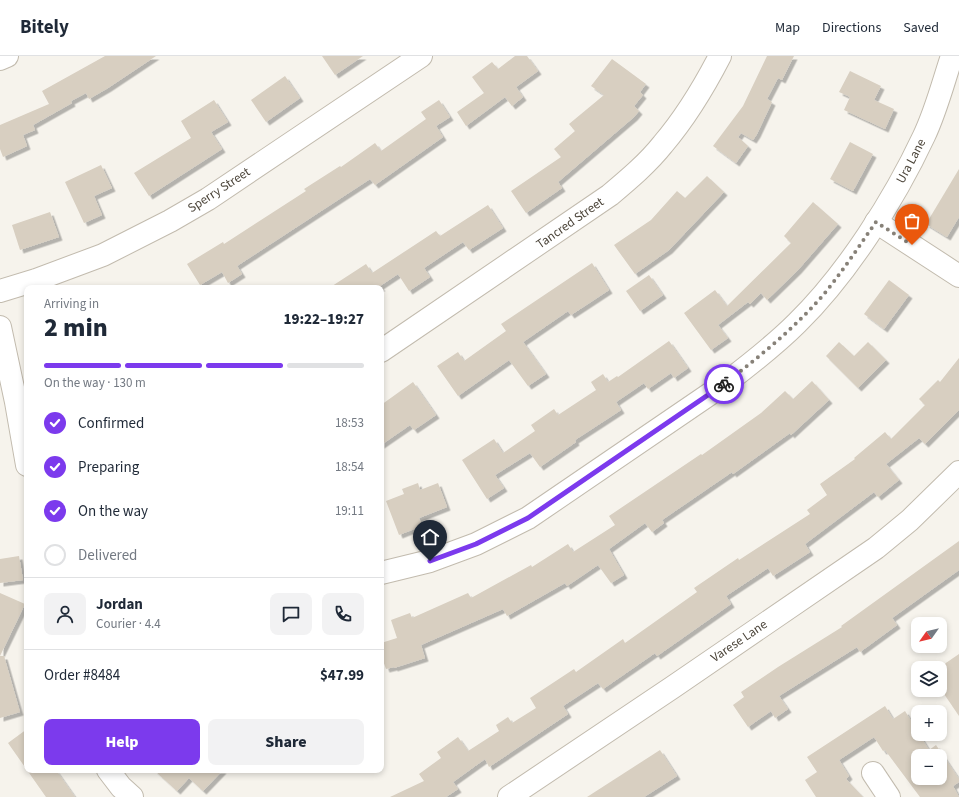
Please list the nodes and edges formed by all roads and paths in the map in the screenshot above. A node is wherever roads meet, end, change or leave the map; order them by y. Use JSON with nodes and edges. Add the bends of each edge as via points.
{"nodes":[{"id":1,"x":7,"y":56,"type":"edge"},
{"id":2,"x":421,"y":56,"type":"edge"},
{"id":3,"x":720,"y":56,"type":"edge"},
{"id":4,"x":952,"y":56,"type":"edge"},
{"id":5,"x":0,"y":58,"type":"edge"},
{"id":6,"x":876,"y":222,"type":"junction"},
{"id":7,"x":959,"y":276,"type":"edge"},
{"id":8,"x":0,"y":291,"type":"edge"},
{"id":9,"x":0,"y":327,"type":"edge"},
{"id":10,"x":384,"y":350,"type":"edge"},
{"id":11,"x":24,"y":449,"type":"edge"},
{"id":12,"x":959,"y":472,"type":"edge"},
{"id":13,"x":384,"y":573,"type":"edge"},
{"id":14,"x":110,"y":773,"type":"edge"},
{"id":15,"x":873,"y":773,"type":"dead end"},
{"id":16,"x":132,"y":797,"type":"edge"},
{"id":17,"x":509,"y":797,"type":"edge"},
{"id":18,"x":889,"y":797,"type":"edge"}],
"edges":[{"from":1,"to":5,"type":"street"},
{"from":2,"to":8,"type":"street","name":"Sperry Street","via":[[208,199],[170,221],[103,255]]},
{"from":3,"to":10,"type":"street","name":"Tancred Street","via":[[706,83],[663,145],[638,171],[610,195]]},
{"from":4,"to":6,"type":"street","name":"Ura Lane","via":[[925,136]]},
{"from":6,"to":7,"type":"street"},
{"from":6,"to":13,"type":"street","name":"Ura Lane","via":[[823,295],[797,323],[754,362],[723,385],[528,518],[476,544],[430,561]]},
{"from":9,"to":11,"type":"street"},
{"from":12,"to":17,"type":"street","name":"Varese Lane","via":[[910,520],[876,548]]},
{"from":14,"to":16,"type":"street"},
{"from":15,"to":18,"type":"street"}]}
